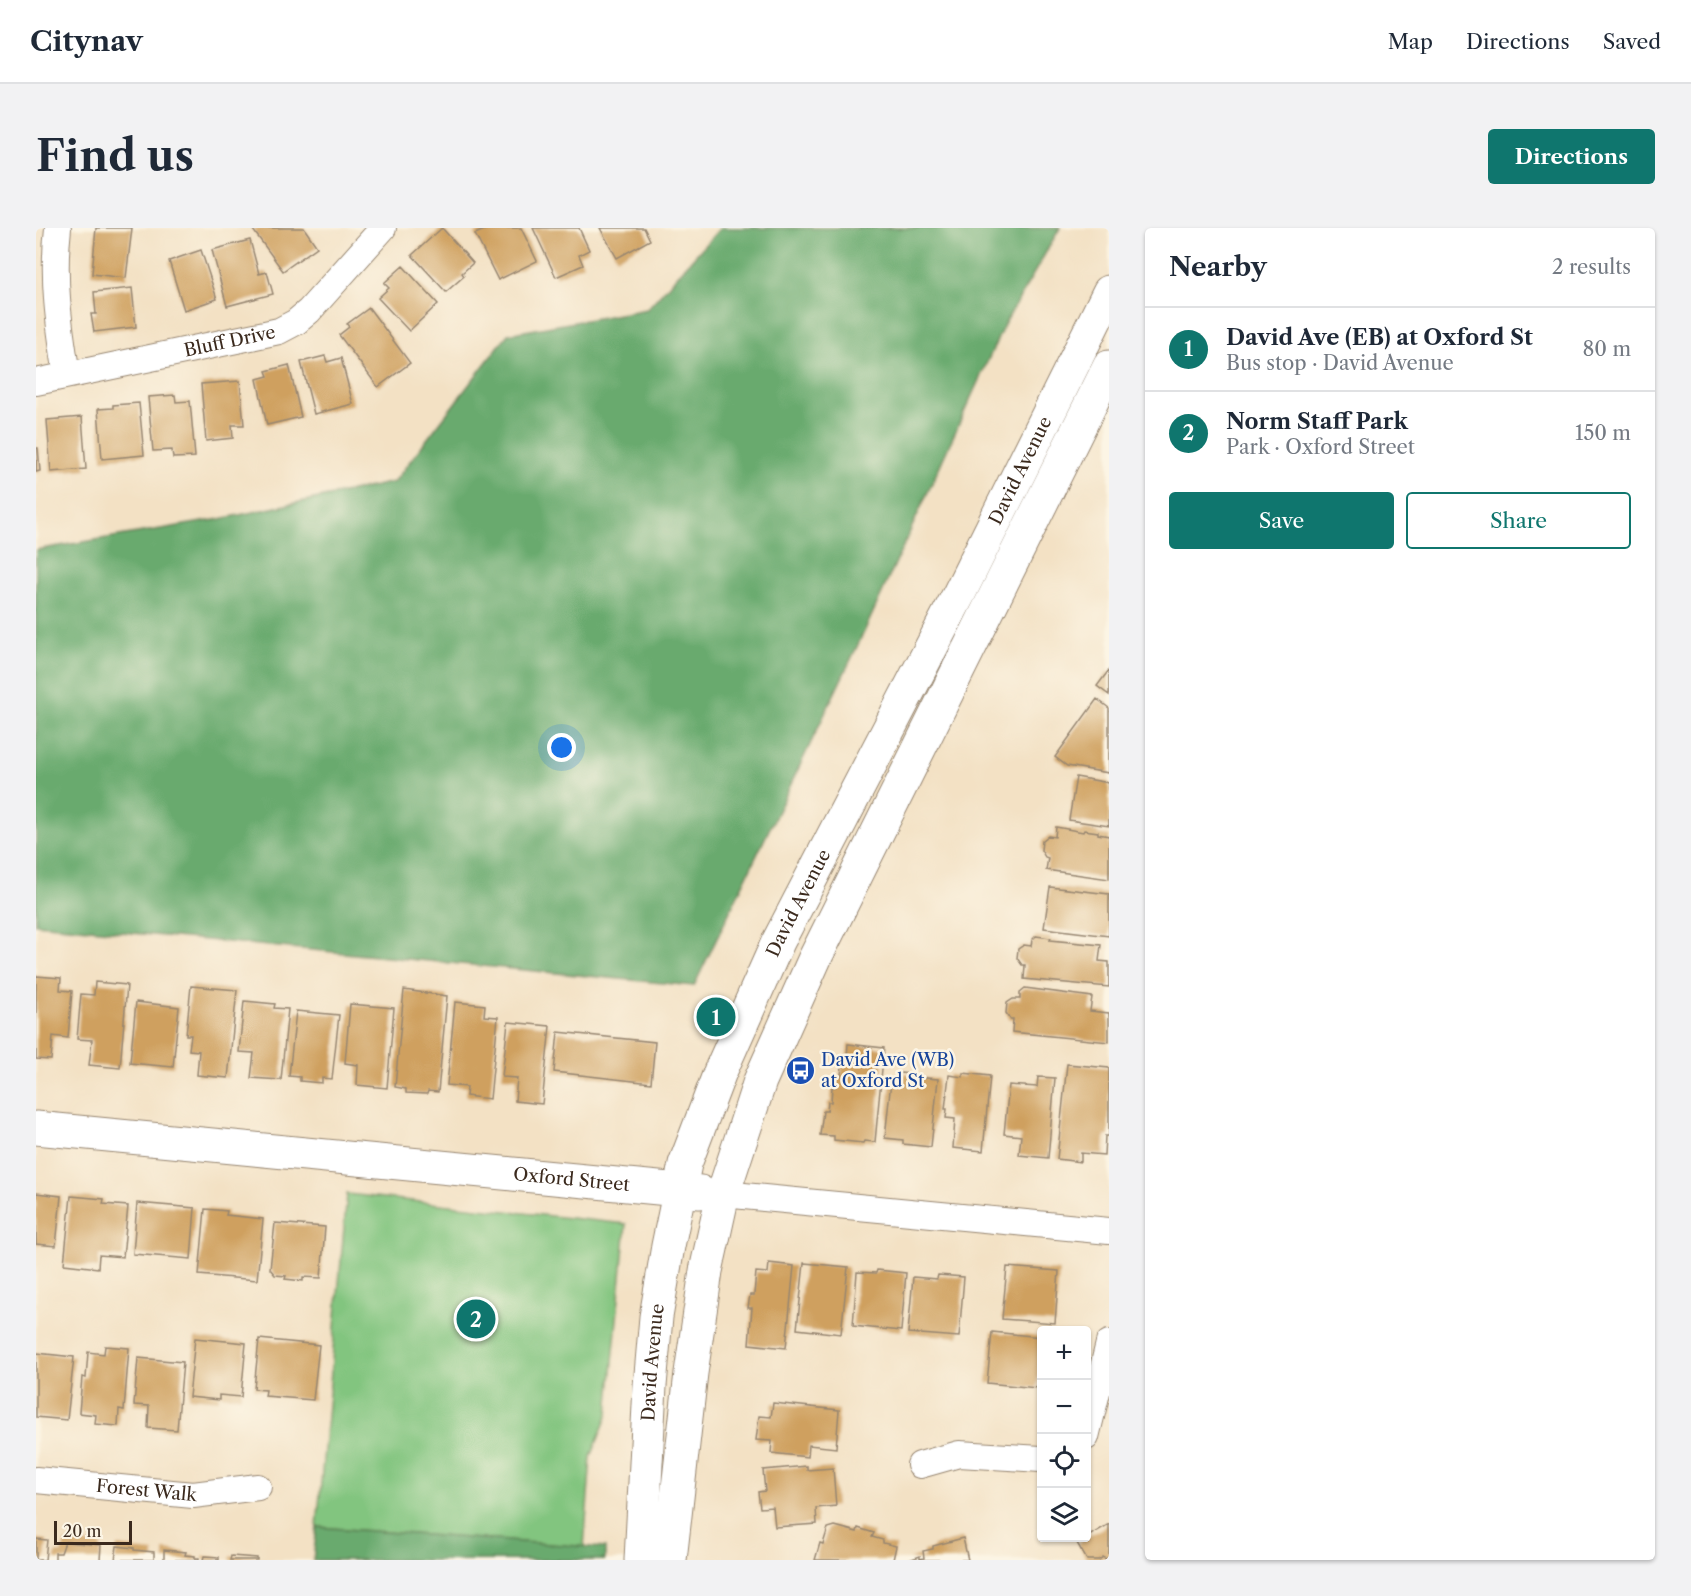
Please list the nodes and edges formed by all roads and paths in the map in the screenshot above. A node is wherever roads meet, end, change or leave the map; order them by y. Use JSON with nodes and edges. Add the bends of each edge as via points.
{"nodes":[{"id":1,"x":58,"y":228,"type":"edge"},
{"id":2,"x":383,"y":228,"type":"edge"},
{"id":3,"x":1109,"y":292,"type":"edge"},
{"id":4,"x":1109,"y":367,"type":"edge"},
{"id":5,"x":67,"y":375,"type":"junction"},
{"id":6,"x":36,"y":382,"type":"edge"},
{"id":7,"x":36,"y":1128,"type":"edge"},
{"id":8,"x":680,"y":1189,"type":"junction"},
{"id":9,"x":723,"y":1194,"type":"junction"},
{"id":10,"x":1109,"y":1231,"type":"edge"},
{"id":11,"x":1109,"y":1343,"type":"edge"},
{"id":12,"x":1087,"y":1434,"type":"edge"},
{"id":13,"x":1037,"y":1459,"type":"edge"},
{"id":14,"x":920,"y":1465,"type":"dead end"},
{"id":15,"x":36,"y":1480,"type":"edge"},
{"id":16,"x":258,"y":1487,"type":"dead end"},
{"id":17,"x":656,"y":1551,"type":"edge"}],
"edges":[{"from":1,"to":5,"type":"street","via":[[56,292]]},
{"from":2,"to":5,"type":"street","name":"Bluff Drive","via":[[309,311],[279,331]]},
{"from":3,"to":8,"type":"main road","name":"David Avenue","via":[[959,594],[778,942],[720,1072],[685,1164]]},
{"from":4,"to":9,"type":"main road","name":"David Avenue","via":[[815,958],[760,1081]]},
{"from":5,"to":6,"type":"street","name":"Bluff Drive"},
{"from":7,"to":8,"type":"main road","name":"Oxford Street"},
{"from":8,"to":9,"type":"main road","name":"Oxford Street"},
{"from":8,"to":17,"type":"main road","name":"David Avenue","via":[[656,1317],[650,1386]]},
{"from":9,"to":10,"type":"street","name":"Oxford Street"},
{"from":9,"to":17,"type":"main road","name":"David Avenue"},
{"from":11,"to":12,"type":"street"},
{"from":13,"to":14,"type":"street","via":[[959,1454]]},
{"from":15,"to":16,"type":"street","name":"Forest Walk","via":[[193,1495]]}]}
